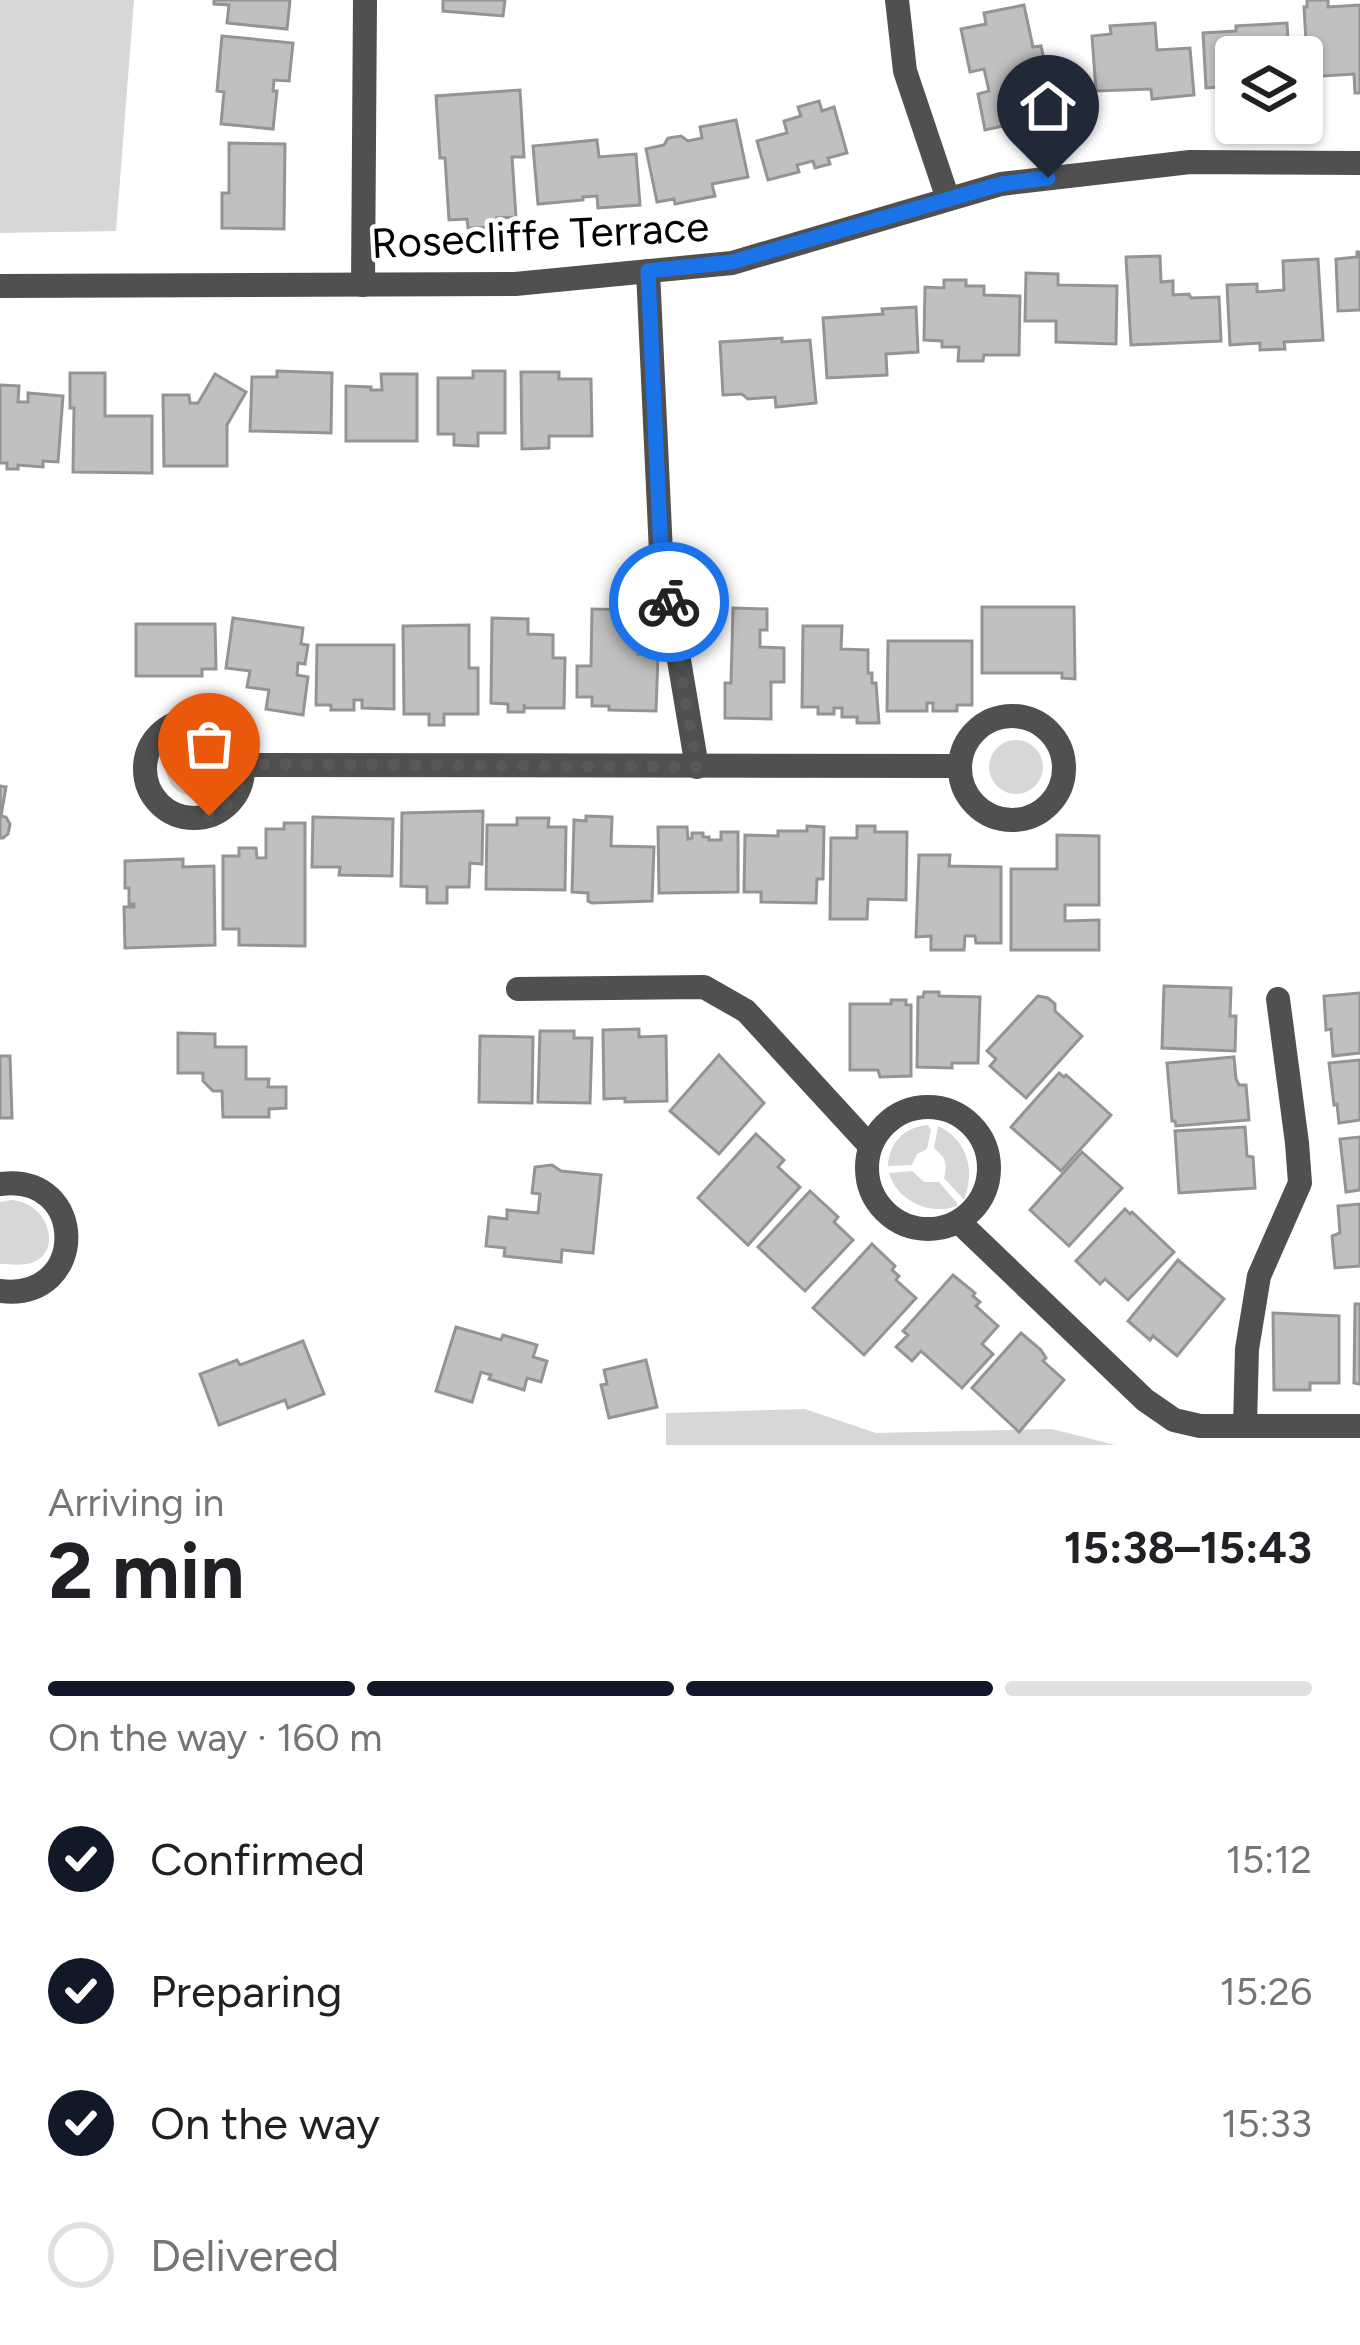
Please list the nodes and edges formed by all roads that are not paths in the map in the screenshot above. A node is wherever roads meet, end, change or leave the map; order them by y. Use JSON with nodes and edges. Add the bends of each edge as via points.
{"nodes":[{"id":1,"x":365,"y":0,"type":"edge"},
{"id":2,"x":897,"y":0,"type":"edge"},
{"id":3,"x":1360,"y":163,"type":"edge"},
{"id":4,"x":949,"y":199,"type":"junction"},
{"id":5,"x":648,"y":271,"type":"junction"},
{"id":6,"x":363,"y":285,"type":"junction"},
{"id":7,"x":0,"y":286,"type":"edge"},
{"id":8,"x":244,"y":764,"type":"junction"},
{"id":9,"x":960,"y":766,"type":"junction"},
{"id":10,"x":697,"y":767,"type":"junction"},
{"id":11,"x":518,"y":988,"type":"dead end"},
{"id":12,"x":1278,"y":999,"type":"dead end"},
{"id":13,"x":870,"y":1146,"type":"junction"},
{"id":14,"x":0,"y":1184,"type":"edge"},
{"id":15,"x":959,"y":1222,"type":"junction"},
{"id":16,"x":0,"y":1291,"type":"edge"},
{"id":17,"x":1245,"y":1426,"type":"junction"},
{"id":18,"x":1360,"y":1426,"type":"edge"}],
"edges":[{"from":1,"to":6,"type":"street"},
{"from":2,"to":4,"type":"street","via":[[905,70]]},
{"from":3,"to":4,"type":"street","name":"Rosecliffe Terrace","via":[[1190,162],[1001,184]]},
{"from":4,"to":5,"type":"street","name":"Rosecliffe Terrace","via":[[732,262]]},
{"from":5,"to":6,"type":"street","name":"Rosecliffe Terrace","via":[[515,284]]},
{"from":5,"to":10,"type":"street","via":[[661,553]]},
{"from":6,"to":7,"type":"street","name":"Rosecliffe Terrace"},
{"from":8,"to":8,"type":"street","via":[[232,735],[188,719],[160,733],[145,762],[151,794],[193,819],[224,809]]},
{"from":8,"to":10,"type":"street"},
{"from":9,"to":9,"type":"street","via":[[970,798],[997,818],[1045,809],[1063,781],[1060,746],[1036,721],[1019,716],[1002,716],[973,734]]},
{"from":9,"to":10,"type":"street"},
{"from":11,"to":13,"type":"street","via":[[704,987],[746,1011]]},
{"from":12,"to":17,"type":"street","via":[[1300,1183],[1259,1276]]},
{"from":13,"to":15,"type":"street","via":[[868,1184],[888,1216],[922,1230]]},
{"from":13,"to":15,"type":"street","via":[[898,1114],[939,1107],[960,1114],[976,1128],[990,1168],[976,1208]]},
{"from":14,"to":16,"type":"street","via":[[48,1196],[67,1228],[67,1245],[38,1286]]},
{"from":15,"to":17,"type":"street","via":[[1145,1400],[1174,1420]]},
{"from":17,"to":18,"type":"street"}]}
